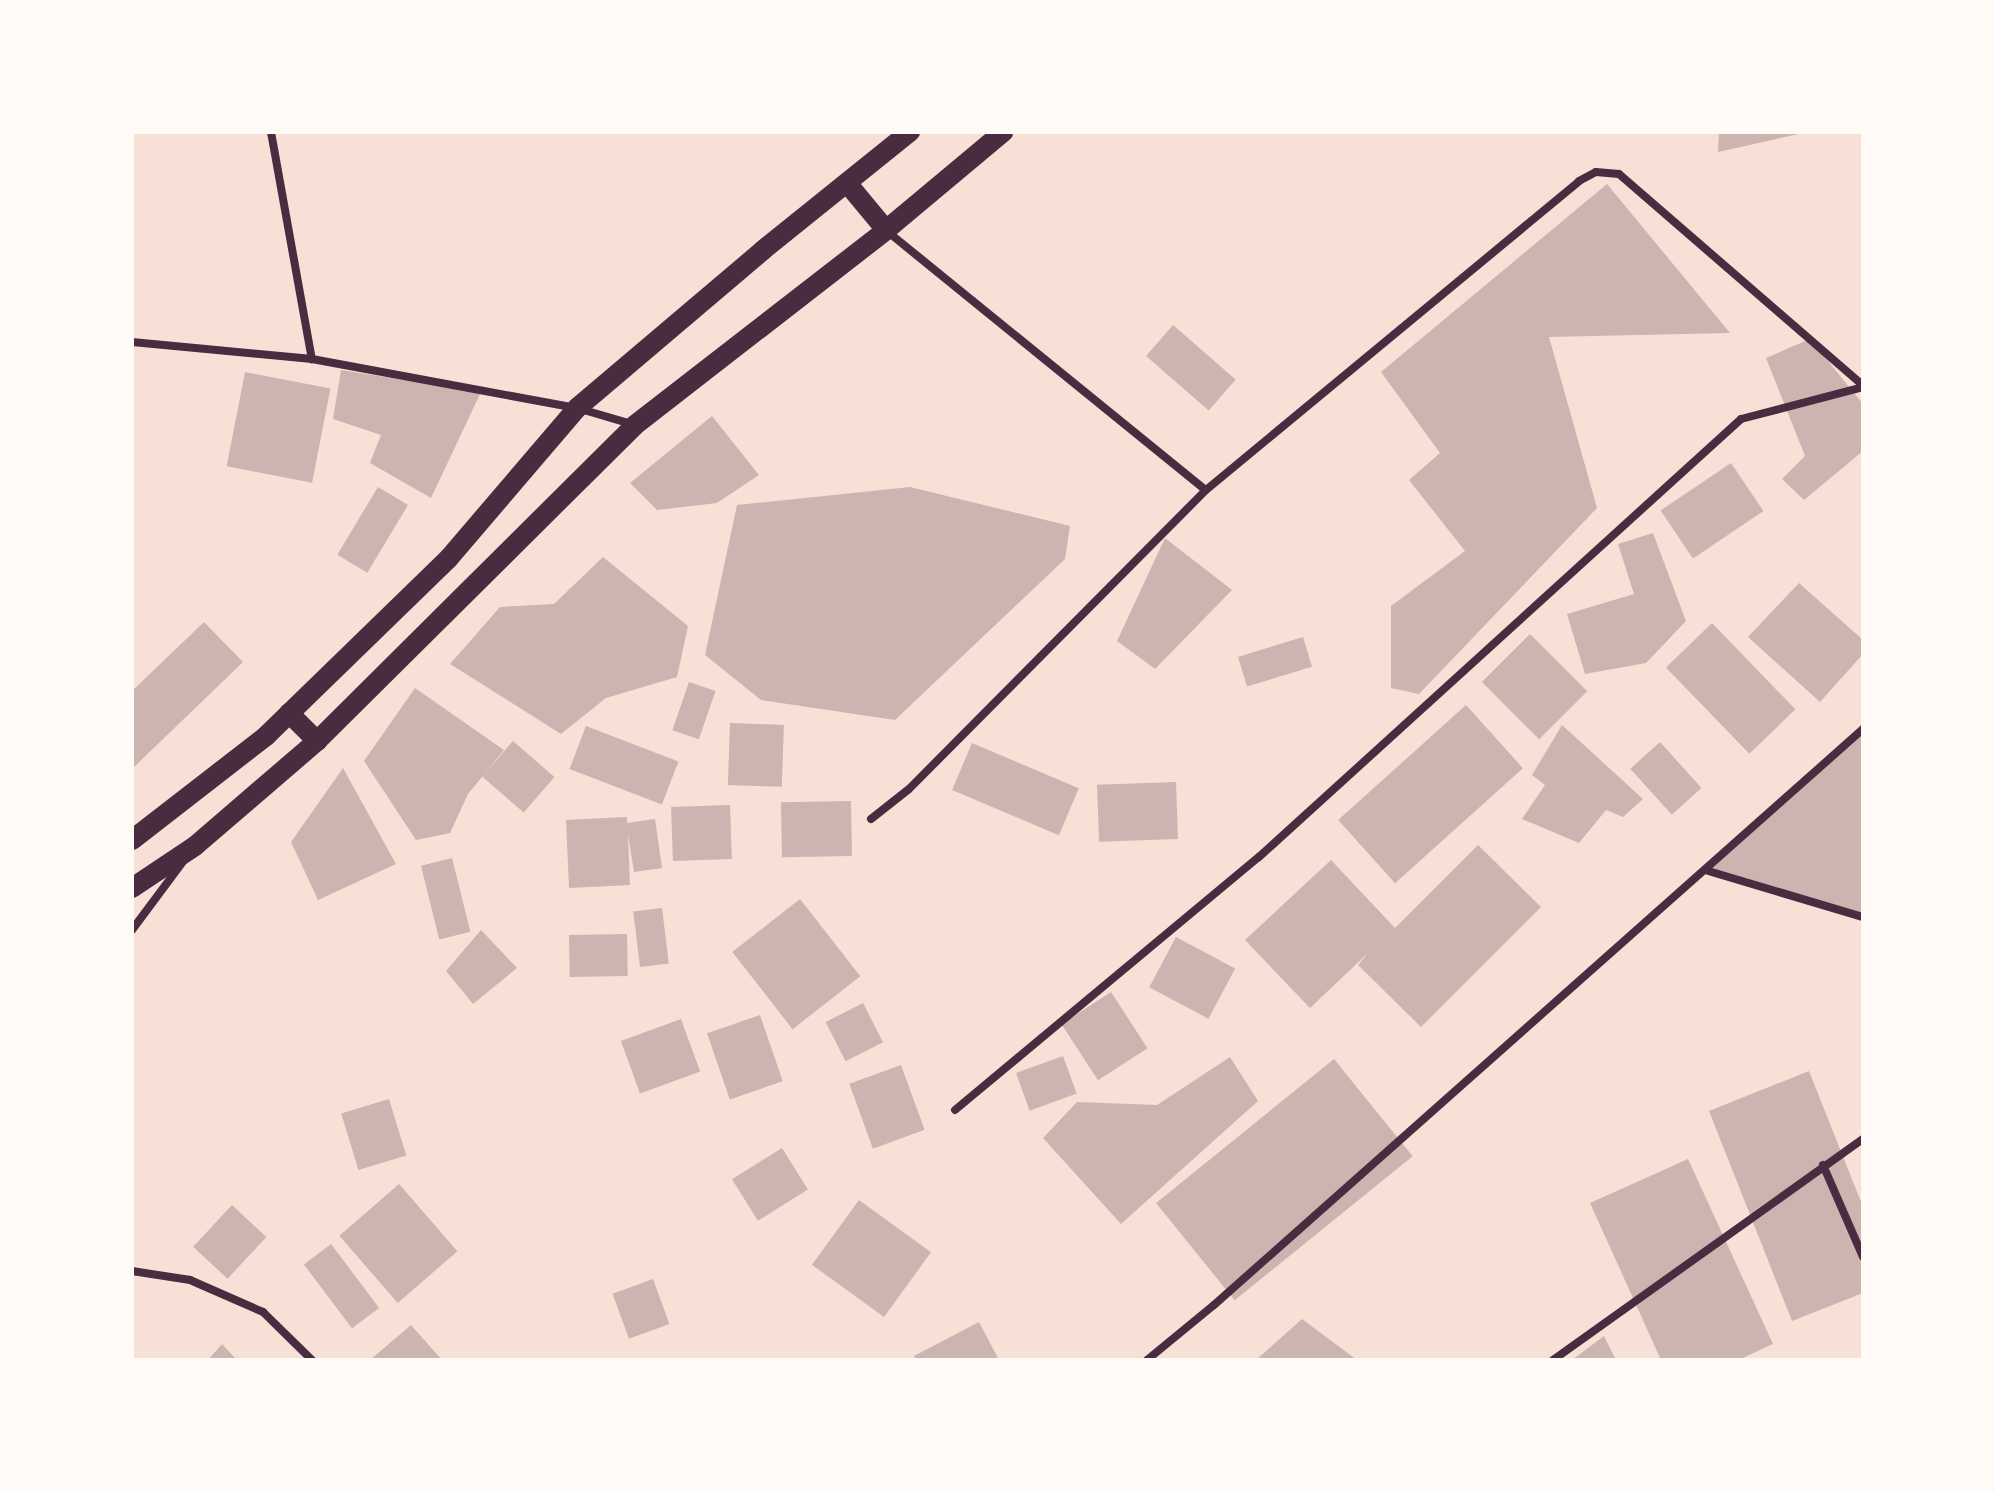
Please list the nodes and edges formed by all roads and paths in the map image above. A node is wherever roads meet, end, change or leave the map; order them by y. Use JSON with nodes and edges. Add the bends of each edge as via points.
{"nodes":[{"id":1,"x":271,"y":132,"type":"edge"},
{"id":2,"x":910,"y":132,"type":"edge"},
{"id":3,"x":1003,"y":132,"type":"edge"},
{"id":4,"x":847,"y":183,"type":"junction"},
{"id":5,"x":886,"y":230,"type":"junction"},
{"id":6,"x":132,"y":342,"type":"edge"},
{"id":7,"x":312,"y":359,"type":"junction"},
{"id":8,"x":1863,"y":386,"type":"edge"},
{"id":9,"x":577,"y":408,"type":"junction"},
{"id":10,"x":635,"y":425,"type":"junction"},
{"id":11,"x":1206,"y":490,"type":"junction"},
{"id":12,"x":289,"y":713,"type":"junction"},
{"id":13,"x":1863,"y":729,"type":"edge"},
{"id":14,"x":317,"y":741,"type":"junction"},
{"id":15,"x":871,"y":819,"type":"dead end"},
{"id":16,"x":132,"y":840,"type":"edge"},
{"id":17,"x":195,"y":846,"type":"junction"},
{"id":18,"x":1705,"y":870,"type":"junction"},
{"id":19,"x":133,"y":887,"type":"edge"},
{"id":20,"x":1863,"y":917,"type":"edge"},
{"id":21,"x":132,"y":930,"type":"edge"},
{"id":22,"x":955,"y":1110,"type":"dead end"},
{"id":23,"x":1863,"y":1139,"type":"edge"},
{"id":24,"x":1823,"y":1165,"type":"junction"},
{"id":25,"x":1863,"y":1257,"type":"edge"},
{"id":26,"x":132,"y":1271,"type":"edge"},
{"id":27,"x":312,"y":1360,"type":"edge"},
{"id":28,"x":1147,"y":1360,"type":"edge"},
{"id":29,"x":1553,"y":1360,"type":"edge"}],
"edges":[{"from":1,"to":7,"type":"street"},
{"from":2,"to":4,"type":"main road"},
{"from":3,"to":5,"type":"main road"},
{"from":4,"to":5,"type":"main road"},
{"from":4,"to":9,"type":"main road"},
{"from":5,"to":10,"type":"main road"},
{"from":5,"to":11,"type":"street"},
{"from":6,"to":7,"type":"street"},
{"from":7,"to":9,"type":"street"},
{"from":8,"to":11,"type":"street","via":[[1619,174],[1596,172]]},
{"from":8,"to":22,"type":"street","via":[[1741,419],[1259,857]]},
{"from":9,"to":10,"type":"street"},
{"from":9,"to":12,"type":"main road","via":[[449,558]]},
{"from":10,"to":14,"type":"main road"},
{"from":11,"to":15,"type":"street","via":[[909,789]]},
{"from":12,"to":14,"type":"main road"},
{"from":12,"to":16,"type":"main road"},
{"from":13,"to":18,"type":"street"},
{"from":14,"to":17,"type":"main road"},
{"from":17,"to":19,"type":"main road"},
{"from":17,"to":21,"type":"street"},
{"from":18,"to":20,"type":"street"},
{"from":18,"to":28,"type":"street"},
{"from":23,"to":24,"type":"street"},
{"from":24,"to":25,"type":"street"},
{"from":24,"to":29,"type":"street"},
{"from":26,"to":27,"type":"street","via":[[190,1280],[263,1312]]}]}
